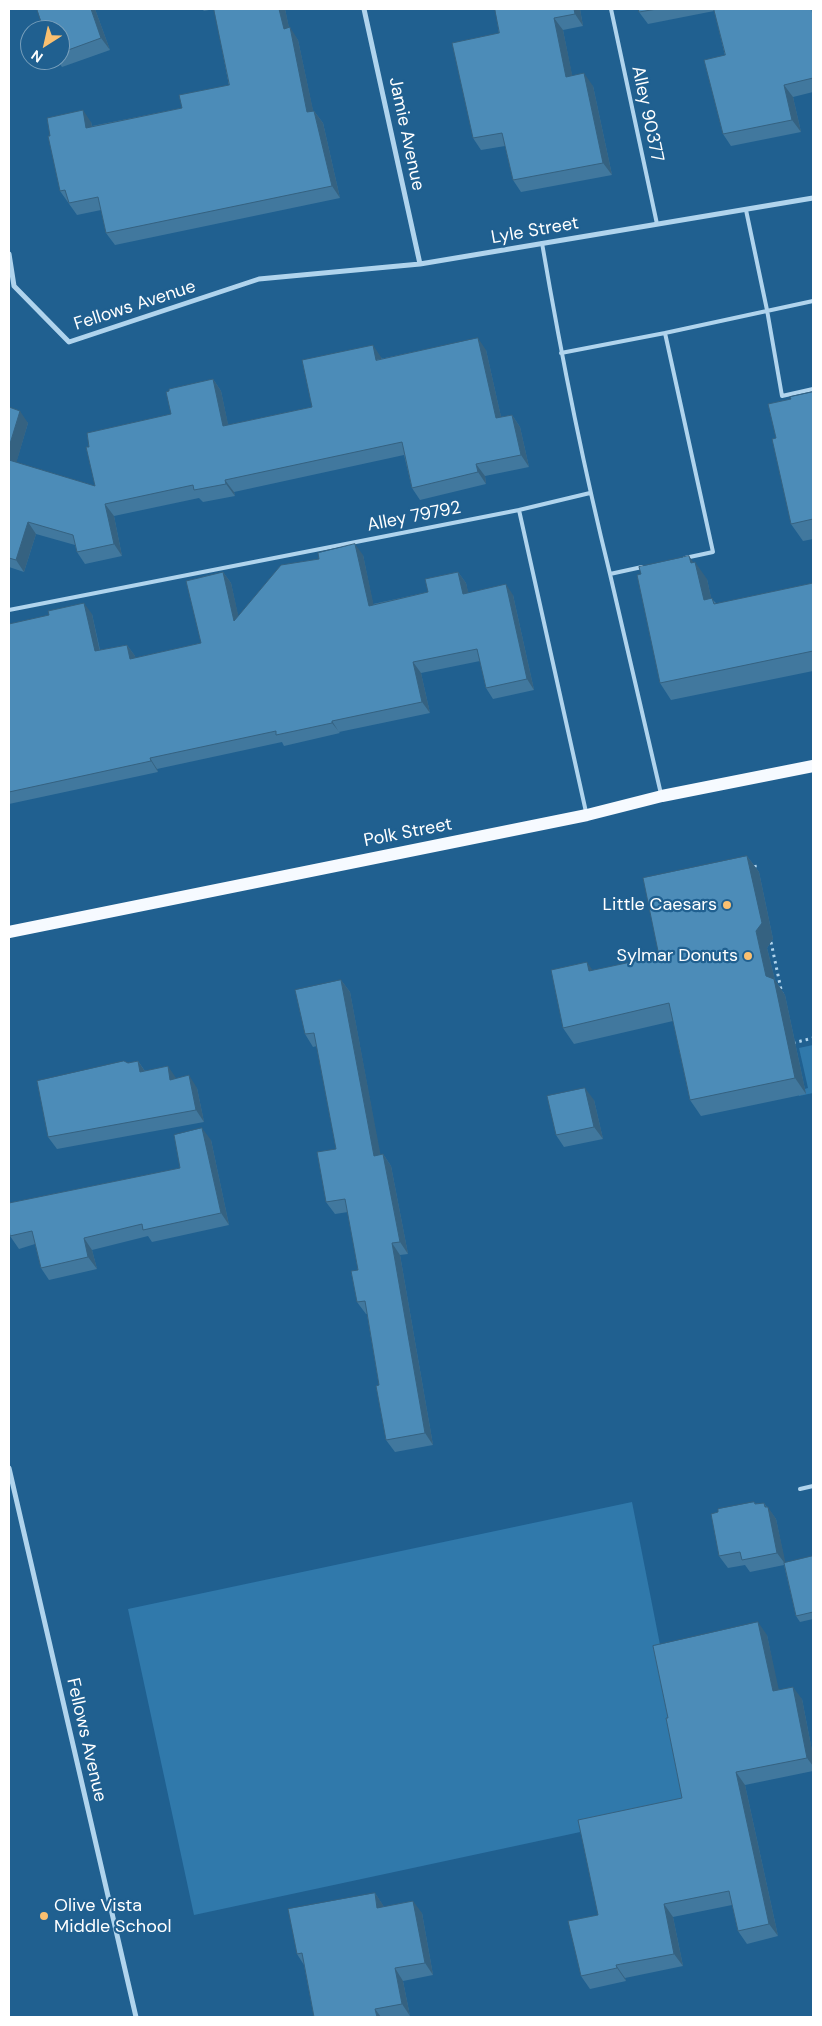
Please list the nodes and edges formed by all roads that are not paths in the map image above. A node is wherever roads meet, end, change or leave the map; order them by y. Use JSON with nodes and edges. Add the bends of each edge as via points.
{"nodes":[{"id":1,"x":364,"y":9,"type":"edge"},
{"id":2,"x":611,"y":9,"type":"edge"},
{"id":3,"x":813,"y":198,"type":"edge"},
{"id":4,"x":746,"y":210,"type":"junction"},
{"id":5,"x":656,"y":224,"type":"junction"},
{"id":6,"x":542,"y":244,"type":"junction"},
{"id":7,"x":9,"y":254,"type":"edge"},
{"id":8,"x":420,"y":264,"type":"junction"},
{"id":9,"x":259,"y":279,"type":"joint"},
{"id":10,"x":813,"y":301,"type":"edge"},
{"id":11,"x":767,"y":310,"type":"junction"},
{"id":12,"x":665,"y":332,"type":"junction"},
{"id":13,"x":562,"y":353,"type":"junction"},
{"id":14,"x":813,"y":389,"type":"edge"},
{"id":15,"x":590,"y":493,"type":"junction"},
{"id":16,"x":519,"y":510,"type":"junction"},
{"id":17,"x":676,"y":560,"type":"edge"},
{"id":18,"x":648,"y":566,"type":"edge"},
{"id":19,"x":610,"y":574,"type":"junction"},
{"id":20,"x":9,"y":610,"type":"edge"},
{"id":21,"x":813,"y":766,"type":"edge"},
{"id":22,"x":662,"y":796,"type":"junction"},
{"id":23,"x":587,"y":814,"type":"junction"},
{"id":24,"x":9,"y":932,"type":"edge"},
{"id":25,"x":9,"y":1468,"type":"edge"},
{"id":26,"x":813,"y":1486,"type":"edge"},
{"id":27,"x":800,"y":1489,"type":"dead end"},
{"id":28,"x":136,"y":2017,"type":"edge"}],
"edges":[{"from":1,"to":8,"type":"street","name":"Jamie Avenue"},
{"from":2,"to":5,"type":"lane","name":"Alley 90377"},
{"from":3,"to":4,"type":"street","name":"Lyle Street"},
{"from":4,"to":5,"type":"street","name":"Lyle Street"},
{"from":4,"to":11,"type":"lane"},
{"from":5,"to":6,"type":"street","name":"Lyle Street"},
{"from":6,"to":8,"type":"street","name":"Lyle Street"},
{"from":6,"to":13,"type":"lane"},
{"from":7,"to":9,"type":"street","name":"Fellows Avenue","via":[[14,286],[69,342]]},
{"from":8,"to":9,"type":"street","name":"Lyle Street"},
{"from":10,"to":11,"type":"lane"},
{"from":11,"to":12,"type":"lane"},
{"from":11,"to":14,"type":"lane","via":[[782,396]]},
{"from":12,"to":13,"type":"lane"},
{"from":12,"to":17,"type":"lane","via":[[713,552]]},
{"from":13,"to":15,"type":"lane"},
{"from":15,"to":16,"type":"lane","name":"Alley 79792"},
{"from":15,"to":19,"type":"lane"},
{"from":16,"to":20,"type":"lane","name":"Alley 79792"},
{"from":16,"to":23,"type":"lane"},
{"from":18,"to":19,"type":"lane"},
{"from":19,"to":22,"type":"lane"},
{"from":21,"to":22,"type":"main road","name":"Polk Street"},
{"from":22,"to":23,"type":"main road","name":"Polk Street"},
{"from":23,"to":24,"type":"main road","name":"Polk Street"},
{"from":25,"to":28,"type":"street","name":"Fellows Avenue"},
{"from":26,"to":27,"type":"lane"}]}
